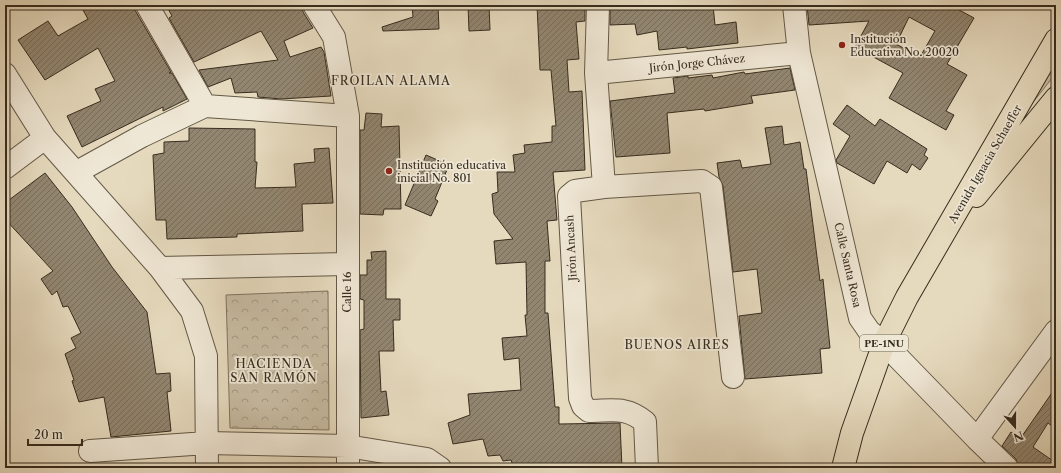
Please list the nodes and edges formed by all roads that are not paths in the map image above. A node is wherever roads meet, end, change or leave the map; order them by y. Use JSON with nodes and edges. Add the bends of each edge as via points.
{"nodes":[{"id":1,"x":147,"y":5,"type":"edge"},
{"id":2,"x":314,"y":5,"type":"edge"},
{"id":3,"x":598,"y":5,"type":"edge"},
{"id":4,"x":794,"y":5,"type":"edge"},
{"id":5,"x":1056,"y":40,"type":"edge"},
{"id":6,"x":799,"y":53,"type":"junction"},
{"id":7,"x":596,"y":73,"type":"junction"},
{"id":8,"x":5,"y":74,"type":"edge"},
{"id":9,"x":1056,"y":98,"type":"edge"},
{"id":10,"x":205,"y":106,"type":"junction"},
{"id":11,"x":348,"y":116,"type":"junction"},
{"id":12,"x":45,"y":138,"type":"junction"},
{"id":13,"x":5,"y":168,"type":"edge"},
{"id":14,"x":77,"y":172,"type":"junction"},
{"id":15,"x":604,"y":187,"type":"junction"},
{"id":16,"x":949,"y":227,"type":"junction"},
{"id":17,"x":346,"y":264,"type":"junction"},
{"id":18,"x":160,"y":268,"type":"junction"},
{"id":19,"x":1056,"y":331,"type":"edge"},
{"id":20,"x":884,"y":342,"type":"junction"},
{"id":21,"x":1049,"y":359,"type":"edge"},
{"id":22,"x":733,"y":377,"type":"dead end"},
{"id":23,"x":977,"y":439,"type":"junction"},
{"id":24,"x":207,"y":443,"type":"junction"},
{"id":25,"x":347,"y":446,"type":"junction"},
{"id":26,"x":90,"y":451,"type":"dead end"},
{"id":27,"x":207,"y":468,"type":"edge"},
{"id":28,"x":348,"y":468,"type":"edge"},
{"id":29,"x":440,"y":468,"type":"edge"},
{"id":30,"x":647,"y":468,"type":"edge"},
{"id":31,"x":843,"y":468,"type":"edge"},
{"id":32,"x":1007,"y":468,"type":"edge"}],
"edges":[{"from":1,"to":10,"type":"street"},
{"from":2,"to":11,"type":"street","name":"Calle 16","via":[[334,37]]},
{"from":3,"to":7,"type":"street"},
{"from":4,"to":6,"type":"street","name":"Calle Santa Rosa"},
{"from":5,"to":16,"type":"main road","name":"Avenida Ignacia Schaeffer","number":"PE-1NU"},
{"from":6,"to":7,"type":"street","name":"Jirón Jorge Chávez"},
{"from":6,"to":20,"type":"street","name":"Calle Santa Rosa","via":[[860,318],[869,331]]},
{"from":7,"to":15,"type":"street"},
{"from":8,"to":12,"type":"street"},
{"from":9,"to":16,"type":"main road","name":"Avenida Ignacia Schaeffer","number":"PE-1NU"},
{"from":10,"to":11,"type":"street"},
{"from":10,"to":14,"type":"street","via":[[142,136]]},
{"from":11,"to":17,"type":"street","name":"Calle 16"},
{"from":12,"to":13,"type":"street"},
{"from":12,"to":14,"type":"street"},
{"from":14,"to":18,"type":"street"},
{"from":15,"to":22,"type":"street","via":[[702,181],[711,187]]},
{"from":15,"to":30,"type":"street","name":"Jirón Ancash","via":[[575,191],[569,196],[580,398],[583,406],[589,411],[624,410],[635,413],[645,422]]},
{"from":16,"to":20,"type":"main road","number":"PE-1NU","via":[[907,297]]},
{"from":17,"to":18,"type":"street"},
{"from":17,"to":25,"type":"street","name":"Calle 16"},
{"from":18,"to":24,"type":"street","via":[[192,311],[206,356]]},
{"from":19,"to":21,"type":"street"},
{"from":20,"to":23,"type":"street","name":"Calle Santa Rosa"},
{"from":20,"to":31,"type":"main road","number":"PE-1NU","via":[[852,433]]},
{"from":21,"to":23,"type":"street"},
{"from":23,"to":32,"type":"street","name":"Calle Santa Rosa"},
{"from":24,"to":25,"type":"street"},
{"from":24,"to":26,"type":"street"},
{"from":24,"to":27,"type":"street"},
{"from":25,"to":28,"type":"street","name":"Calle 16"},
{"from":25,"to":29,"type":"street","via":[[427,459]]}]}
